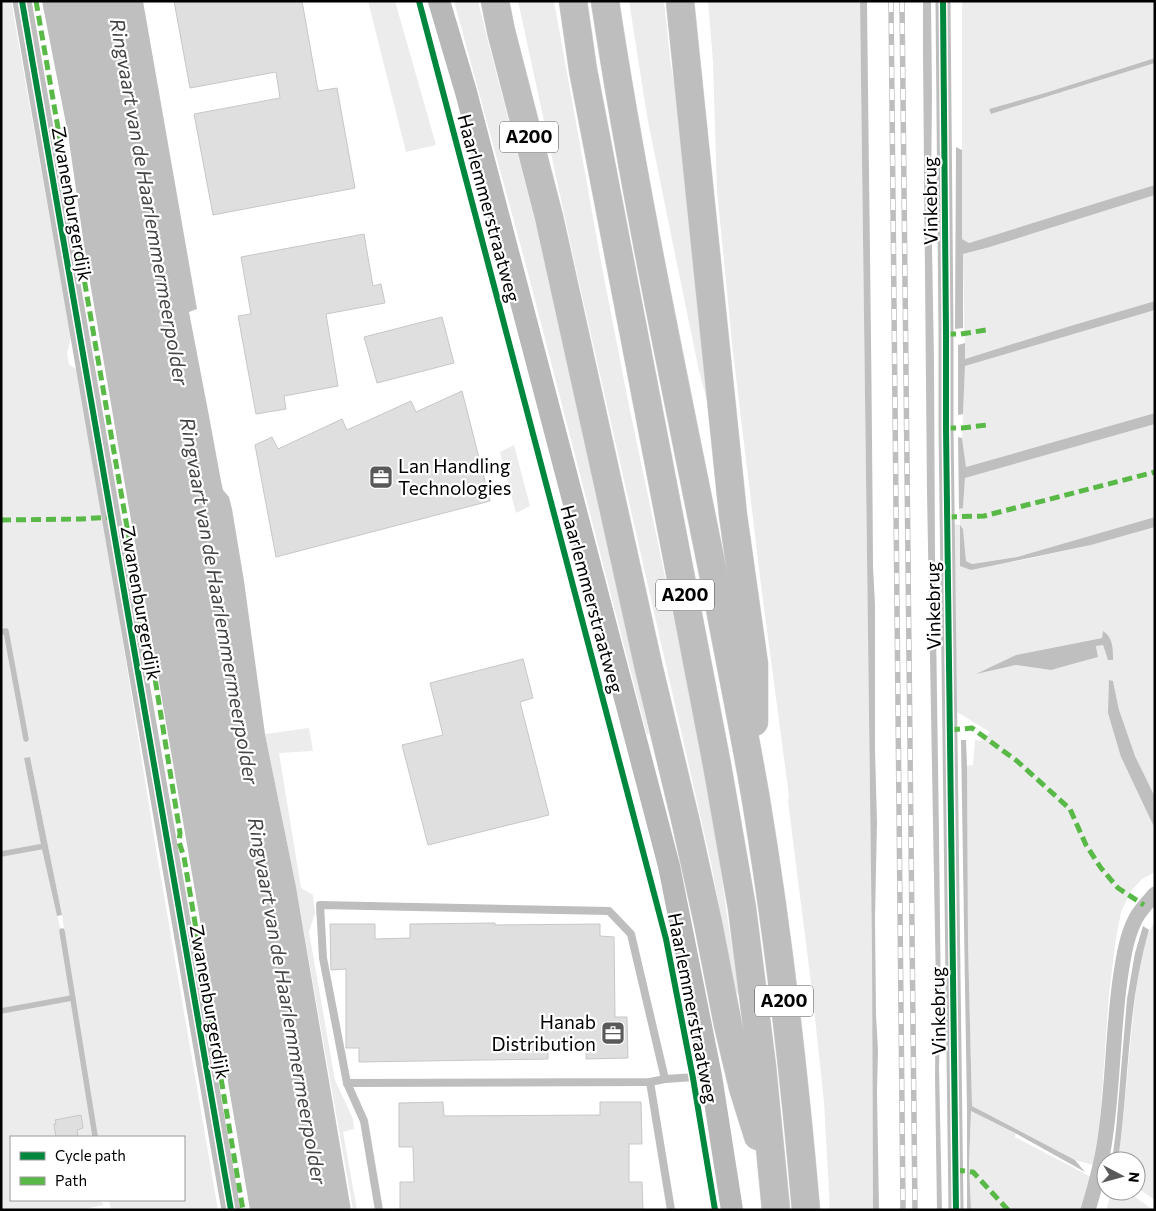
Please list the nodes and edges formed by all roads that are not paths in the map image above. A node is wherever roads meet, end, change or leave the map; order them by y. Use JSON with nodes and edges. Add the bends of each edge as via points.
{"nodes":[{"id":1,"x":22,"y":1,"type":"edge"},
{"id":2,"x":439,"y":1,"type":"edge"},
{"id":3,"x":495,"y":1,"type":"edge"},
{"id":4,"x":573,"y":1,"type":"edge"},
{"id":5,"x":605,"y":1,"type":"edge"},
{"id":6,"x":680,"y":1,"type":"edge"},
{"id":7,"x":943,"y":1,"type":"edge"},
{"id":8,"x":755,"y":794,"type":"junction"},
{"id":9,"x":1155,"y":894,"type":"edge"},
{"id":10,"x":711,"y":1076,"type":"junction"},
{"id":11,"x":665,"y":1079,"type":"junction"},
{"id":12,"x":650,"y":1082,"type":"junction"},
{"id":13,"x":347,"y":1083,"type":"junction"},
{"id":14,"x":776,"y":1201,"type":"edge"},
{"id":15,"x":231,"y":1210,"type":"edge"},
{"id":16,"x":379,"y":1210,"type":"edge"},
{"id":17,"x":671,"y":1210,"type":"edge"},
{"id":18,"x":732,"y":1210,"type":"edge"},
{"id":19,"x":806,"y":1210,"type":"edge"},
{"id":20,"x":956,"y":1210,"type":"edge"},
{"id":21,"x":1088,"y":1210,"type":"edge"}],
"edges":[{"from":1,"to":15,"type":"street","name":"Zwanenburgerdijk"},
{"from":2,"to":10,"type":"main road","name":"Haarlemmerstraatweg","via":[[471,111],[669,866]]},
{"from":3,"to":14,"type":"highway","number":"A200","via":[[549,217],[648,669],[688,832],[742,1088]]},
{"from":4,"to":14,"type":"highway","number":"A200","via":[[585,80],[742,908]]},
{"from":5,"to":8,"type":"highway","number":"A200","via":[[640,202]]},
{"from":6,"to":8,"type":"highway","number":"A200","via":[[733,515],[754,664]]},
{"from":7,"to":20,"type":"street","name":"Vinkebrug"},
{"from":8,"to":19,"type":"highway","number":"A200","via":[[778,949]]},
{"from":9,"to":21,"type":"street","via":[[1136,919],[1124,958],[1106,1132]]},
{"from":10,"to":11,"type":"lane","name":"Haarlemmerstraatweg"},
{"from":10,"to":18,"type":"main road","name":"Haarlemmerstraatweg"},
{"from":11,"to":12,"type":"lane","name":"Haarlemmerstraatweg"},
{"from":11,"to":13,"type":"lane","via":[[631,934],[609,911],[320,905],[323,958]]},
{"from":12,"to":13,"type":"lane","name":"Haarlemmerstraatweg"},
{"from":12,"to":17,"type":"lane"},
{"from":13,"to":16,"type":"lane","via":[[364,1121]]}]}
